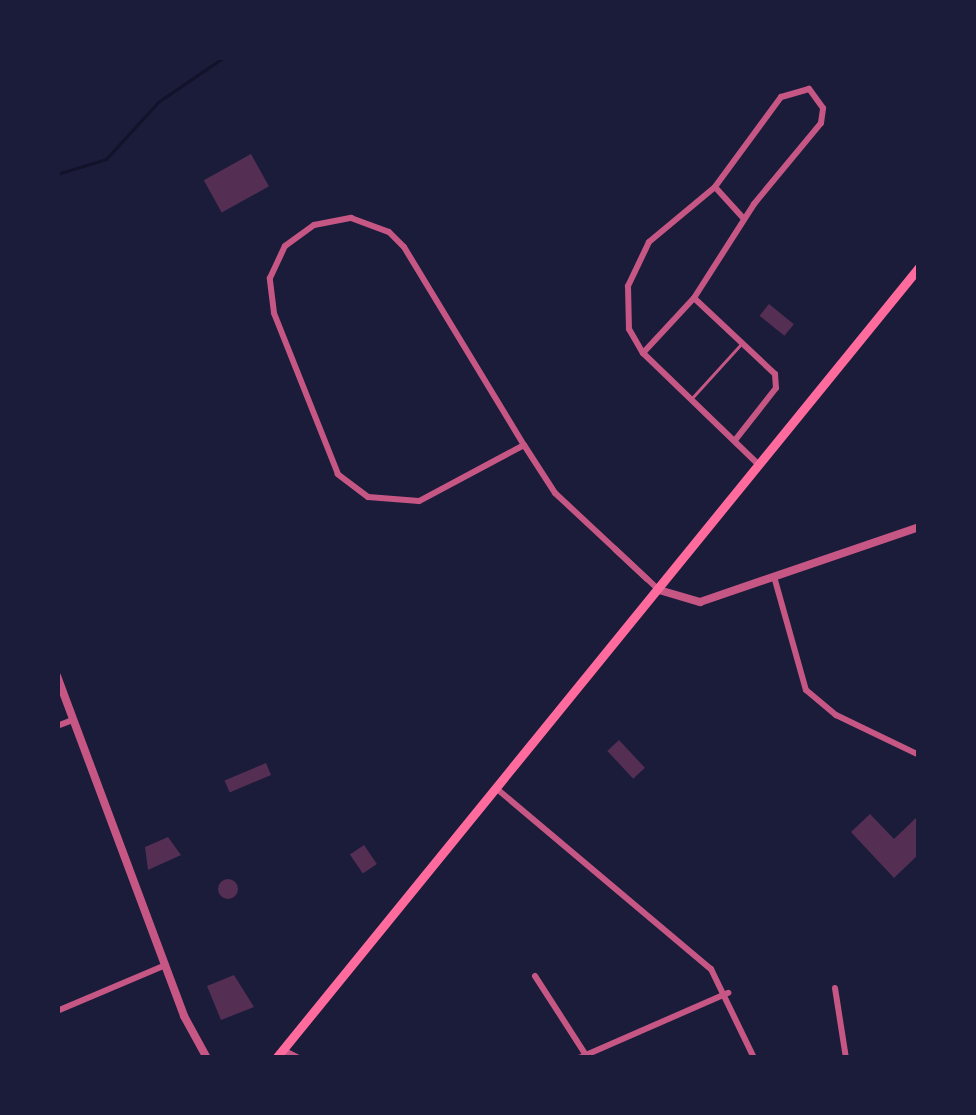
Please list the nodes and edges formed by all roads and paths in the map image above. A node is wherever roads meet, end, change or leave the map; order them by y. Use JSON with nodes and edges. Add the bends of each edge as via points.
{"nodes":[{"id":1,"x":715,"y":187,"type":"junction"},
{"id":2,"x":744,"y":219,"type":"junction"},
{"id":3,"x":919,"y":267,"type":"edge"},
{"id":4,"x":694,"y":298,"type":"junction"},
{"id":5,"x":740,"y":344,"type":"junction"},
{"id":6,"x":643,"y":353,"type":"junction"},
{"id":7,"x":690,"y":400,"type":"junction"},
{"id":8,"x":736,"y":439,"type":"junction"},
{"id":9,"x":524,"y":446,"type":"junction"},
{"id":10,"x":759,"y":466,"type":"junction"},
{"id":11,"x":919,"y":527,"type":"edge"},
{"id":12,"x":775,"y":580,"type":"junction"},
{"id":13,"x":659,"y":590,"type":"junction"},
{"id":14,"x":57,"y":676,"type":"edge"},
{"id":15,"x":73,"y":720,"type":"junction"},
{"id":16,"x":57,"y":726,"type":"edge"},
{"id":17,"x":919,"y":755,"type":"edge"},
{"id":18,"x":497,"y":789,"type":"junction"},
{"id":19,"x":166,"y":965,"type":"junction"},
{"id":20,"x":535,"y":976,"type":"dead end"},
{"id":21,"x":835,"y":988,"type":"dead end"},
{"id":22,"x":728,"y":993,"type":"junction"},
{"id":23,"x":57,"y":1011,"type":"edge"},
{"id":24,"x":280,"y":1054,"type":"edge"},
{"id":25,"x":582,"y":1057,"type":"edge"},
{"id":26,"x":207,"y":1058,"type":"edge"},
{"id":27,"x":299,"y":1058,"type":"edge"},
{"id":28,"x":754,"y":1058,"type":"edge"},
{"id":29,"x":846,"y":1058,"type":"edge"}],
"edges":[{"from":1,"to":2,"type":"street"},
{"from":1,"to":2,"type":"street","via":[[781,97],[804,87],[820,100],[821,123]]},
{"from":1,"to":6,"type":"street","via":[[666,223],[634,267],[627,313]]},
{"from":2,"to":4,"type":"street"},
{"from":3,"to":10,"type":"main road"},
{"from":4,"to":5,"type":"street"},
{"from":4,"to":6,"type":"street"},
{"from":5,"to":7,"type":"lane"},
{"from":5,"to":8,"type":"street","via":[[769,366],[776,388]]},
{"from":6,"to":7,"type":"street"},
{"from":7,"to":8,"type":"street"},
{"from":8,"to":10,"type":"street"},
{"from":9,"to":9,"type":"street","via":[[427,278],[389,232],[340,218],[305,229],[285,246],[270,278],[274,313],[327,460],[355,488],[380,501],[419,501]]},
{"from":9,"to":13,"type":"street","via":[[555,493]]},
{"from":10,"to":13,"type":"main road"},
{"from":11,"to":12,"type":"street"},
{"from":12,"to":13,"type":"street","via":[[700,602]]},
{"from":12,"to":17,"type":"street","via":[[806,690],[836,715]]},
{"from":13,"to":18,"type":"main road"},
{"from":14,"to":15,"type":"street"},
{"from":15,"to":16,"type":"street"},
{"from":15,"to":19,"type":"street"},
{"from":18,"to":22,"type":"street","via":[[702,960]]},
{"from":18,"to":24,"type":"main road"},
{"from":19,"to":23,"type":"street"},
{"from":19,"to":26,"type":"street"},
{"from":20,"to":25,"type":"street"},
{"from":21,"to":29,"type":"street"},
{"from":22,"to":25,"type":"street"},
{"from":22,"to":28,"type":"street"},
{"from":24,"to":27,"type":"street"}]}
